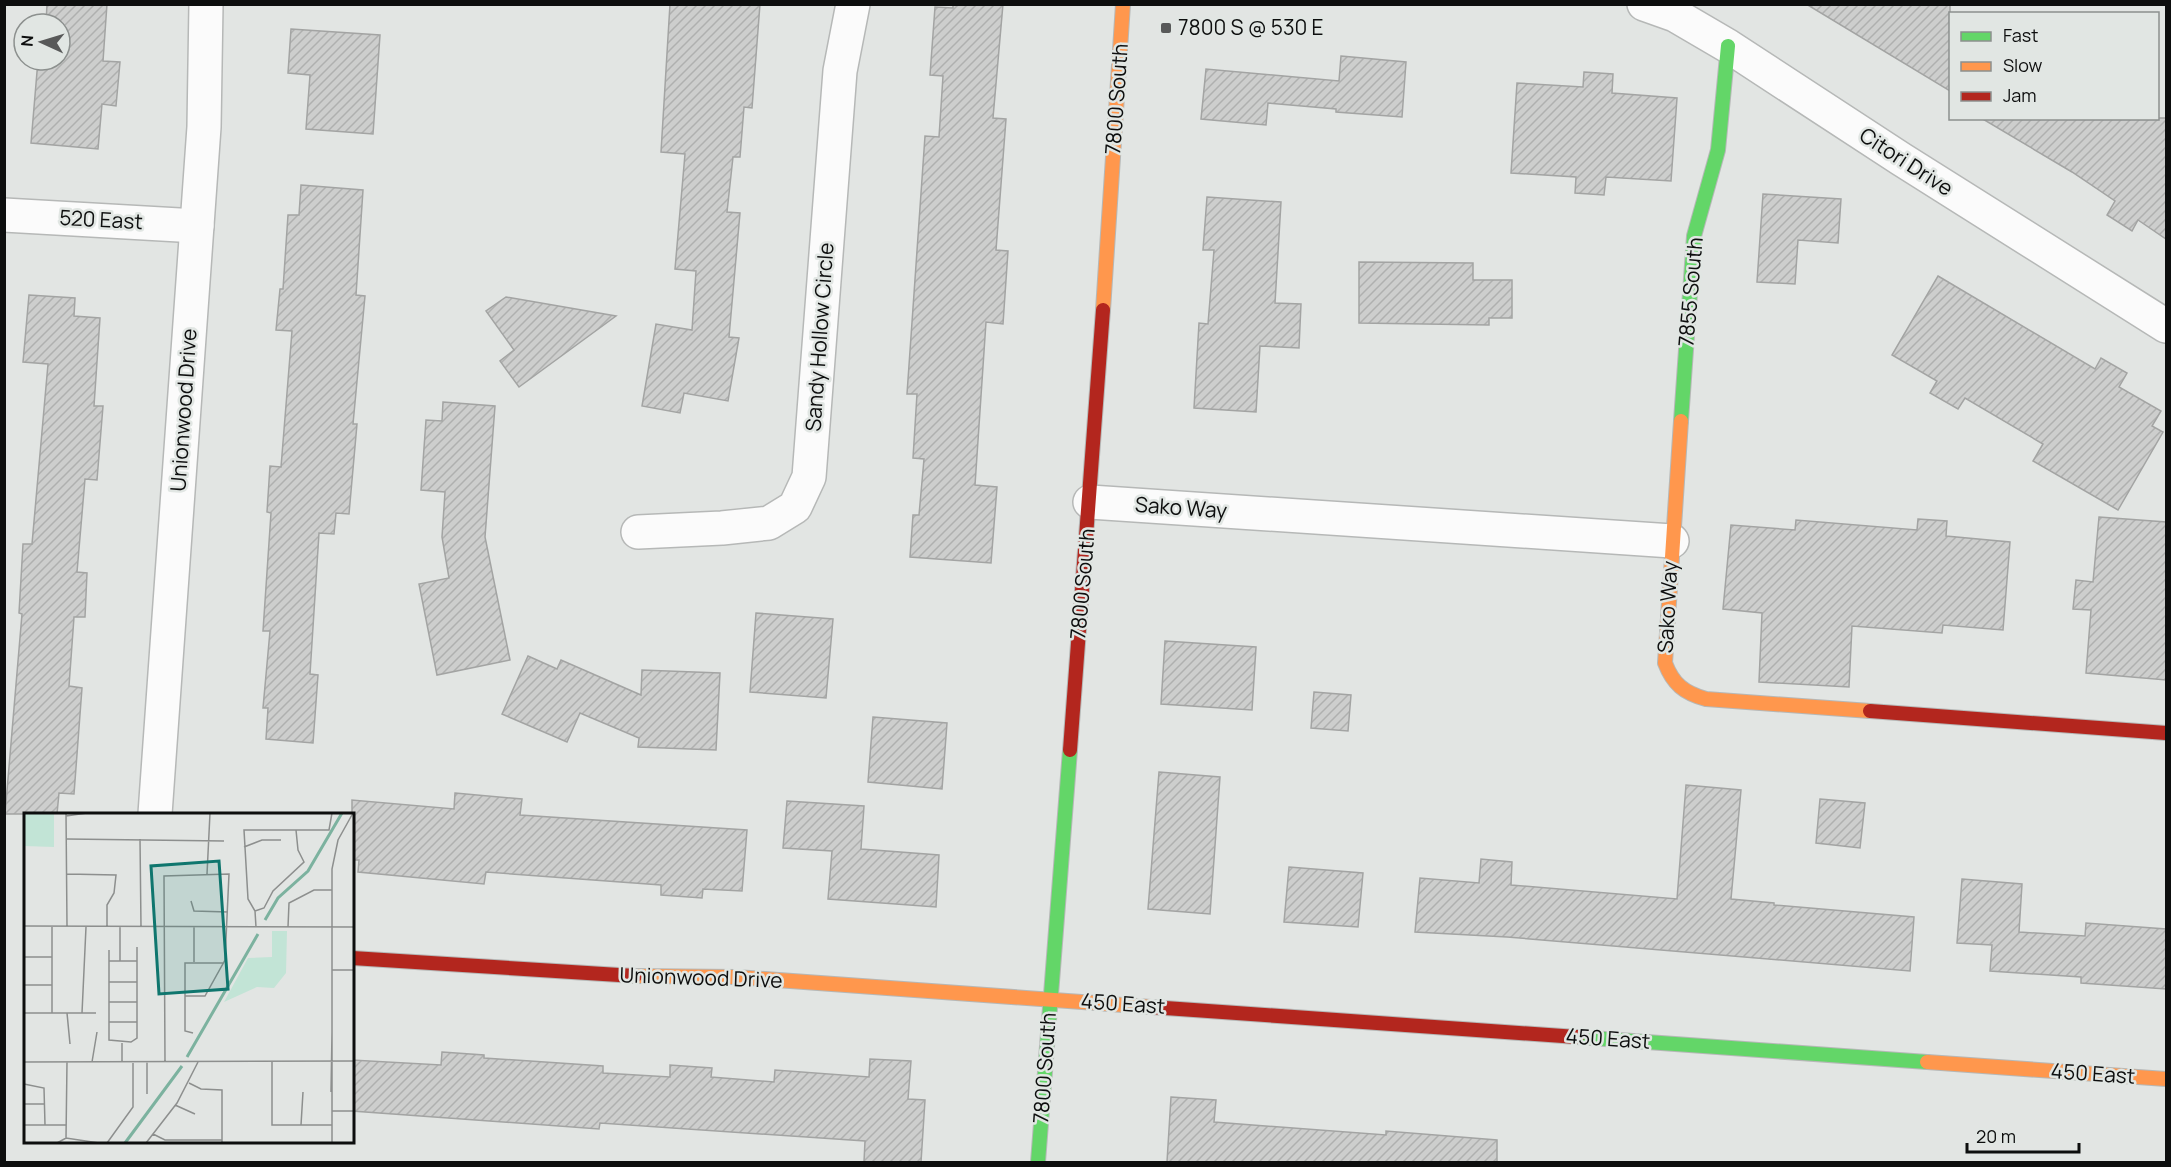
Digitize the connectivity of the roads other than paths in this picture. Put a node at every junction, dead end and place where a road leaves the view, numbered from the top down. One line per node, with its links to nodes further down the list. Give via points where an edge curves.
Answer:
1 (206, 4): 7 (street, Unionwood Drive)
2 (853, 4): 10 (street, Sandy Hollow Circle, via 840,71 809,477 795,507 770,523)
3 (1123, 4): 9 (street, 7800 South)
4 (1644, 4): 5 (street, Citori Drive, via 1675,15)
5 (1728, 46): 8 (street, Citori Drive); 11 (street, 7855 South, via 1718,150 1695,236)
6 (4, 215): 7 (street, 520 East)
7 (197, 226): 13 (street, Unionwood Drive)
8 (2166, 326)
9 (1090, 502): 11 (street, Sako Way); 15 (street, 7800 South)
10 (638, 532)
11 (1672, 541): 12 (street, Sako Way, via 1665,663 1671,681 1686,693 1706,699)
12 (2166, 733)
13 (154, 813)
14 (354, 958): 15 (street, Unionwood Drive, via 660,978 736,977)
15 (1050, 998): 16 (street, 450 East); 17 (street, 7800 South)
16 (2166, 1079)
17 (1038, 1162)

